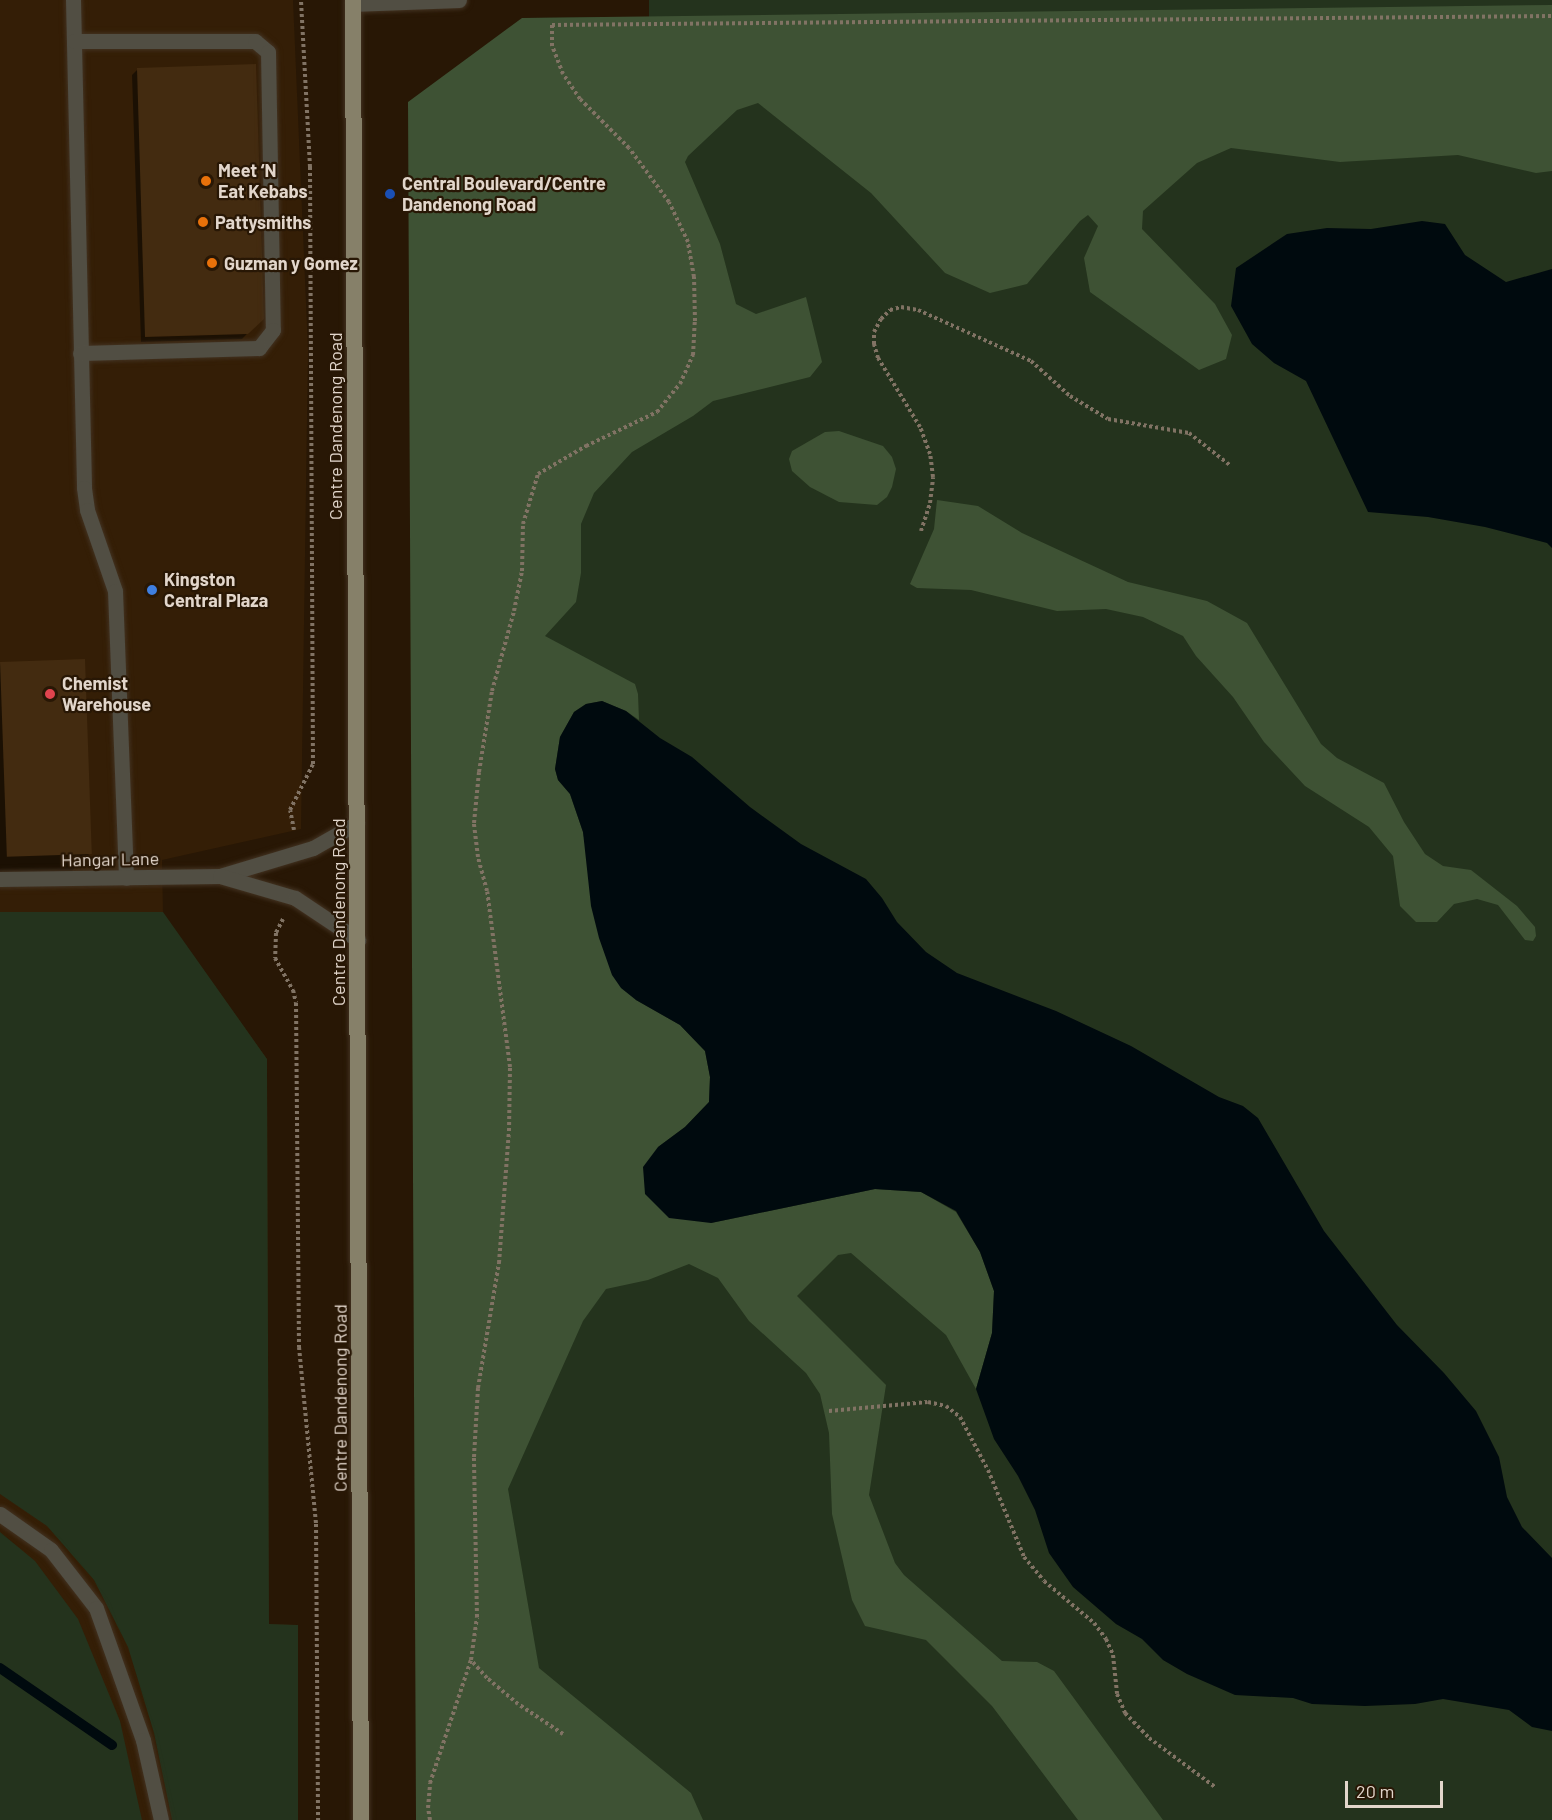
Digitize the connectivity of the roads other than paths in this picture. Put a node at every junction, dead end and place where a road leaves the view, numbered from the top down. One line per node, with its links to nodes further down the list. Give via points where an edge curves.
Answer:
1 (73, 0): 4 (lane)
2 (459, 0): 3 (lane, Centre Dandenong Road)
3 (352, 1): 6 (main road, Centre Dandenong Road)
4 (74, 41): 5 (lane); 5 (lane, via 255,41 268,52 270,145 273,330 260,348)
5 (80, 353): 8 (lane, via 87,510 115,591)
6 (357, 823): 7 (lane, Hangar Lane, via 313,848); 10 (main road, Centre Dandenong Road)
7 (220, 876): 8 (lane, Hangar Lane); 10 (lane, Hangar Lane, via 295,898)
8 (126, 878): 9 (lane, Hangar Lane)
9 (0, 879)
10 (358, 940): 13 (main road, Centre Dandenong Road)
11 (0, 1514): 12 (lane, via 51,1550 96,1608 143,1740)
12 (161, 1820)
13 (361, 1820)

